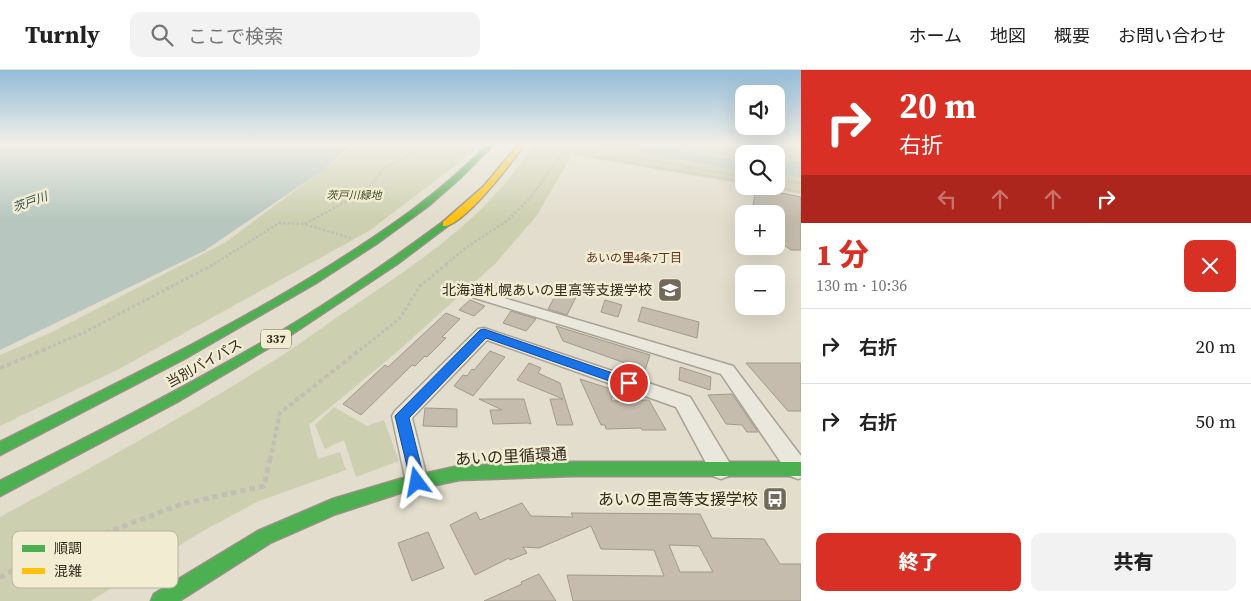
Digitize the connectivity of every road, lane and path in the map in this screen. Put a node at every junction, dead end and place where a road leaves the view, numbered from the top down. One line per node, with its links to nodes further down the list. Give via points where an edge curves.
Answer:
1 (383, 170): 13 (path, via 373,183 354,198)
2 (467, 170): 14 (main road, 当別バイパス / 337)
3 (503, 170): 21 (main road, 当別バイパス / 337, via 447,225 376,276 227,369)
4 (551, 170): 22 (path, via 529,201 507,221 467,247 420,286 400,318 280,413 264,486 182,504)
5 (671, 170): 8 (path)
6 (704, 170): 7 (path)
7 (735, 175)
8 (735, 180)
9 (785, 181): 10 (path)
10 (801, 183)
11 (785, 189): 12 (path)
12 (801, 192)
13 (304, 224): 14 (path); 16 (path, via 279,222 204,270 85,332)
14 (370, 244): 17 (main road, 当別バイパス / 337, via 204,342)
15 (477, 294): 19 (street, via 727,370)
16 (0, 368)
17 (0, 448)
18 (721, 469): 19 (main road, あいの里循環通); 20 (main road, あいの里循環通, via 459,472); 20 (street, via 683,402 484,333 402,416)
19 (799, 469)
20 (417, 482): 25 (main road, あいの里循環通, via 333,507 264,537)
21 (0, 489)
22 (110, 531)
23 (12, 571): 24 (path)
24 (0, 578)
25 (160, 601)

